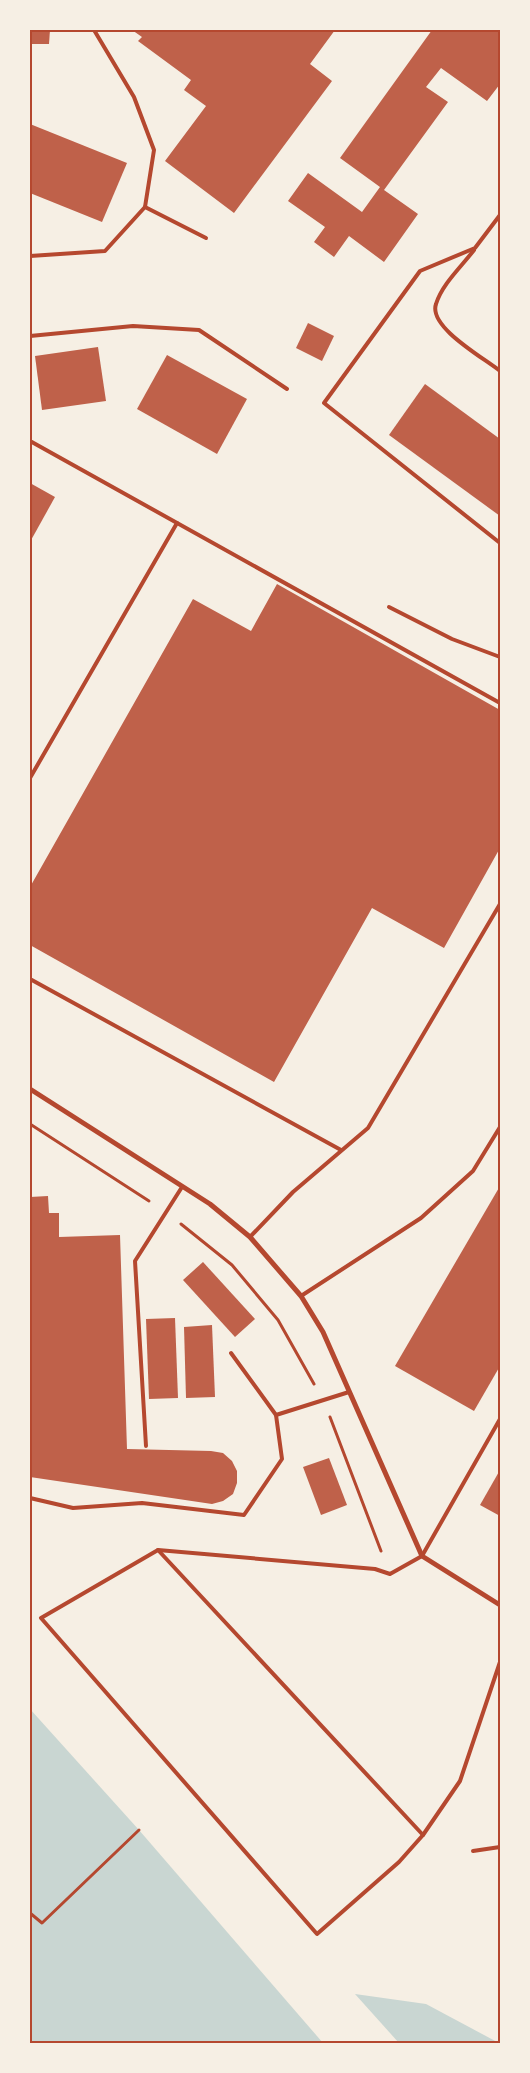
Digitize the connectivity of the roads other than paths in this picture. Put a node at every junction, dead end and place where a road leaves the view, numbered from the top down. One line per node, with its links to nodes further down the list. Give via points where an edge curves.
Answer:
1 (94, 30): 2 (lane, via 134,97 154,150)
2 (145, 206): 4 (lane); 6 (lane, via 105,251)
3 (500, 216): 5 (lane)
4 (206, 238)
5 (476, 248): 8 (lane, via 445,287 435,305 436,318 448,333); 12 (lane, via 420,271 324,403)
6 (30, 256)
7 (30, 336): 9 (lane, via 133,326 198,330)
8 (500, 371)
9 (287, 389)
10 (30, 441): 11 (lane)
11 (177, 523): 15 (lane); 16 (lane)
12 (500, 543)
13 (389, 607): 14 (lane, via 452,639)
14 (500, 657)
15 (500, 703)
16 (30, 778)
17 (500, 904): 21 (lane, via 368,1128)
18 (30, 979): 21 (lane)
19 (30, 1089): 22 (street)
20 (500, 1127): 24 (lane, via 473,1170 421,1218)
21 (341, 1150): 23 (lane, via 292,1192)
22 (182, 1187): 23 (street, via 210,1204); 29 (lane, via 134,1262)
23 (250, 1237): 24 (street)
24 (301, 1296): 26 (street, via 323,1332)
25 (231, 1353): 27 (lane)
26 (349, 1392): 27 (lane); 32 (street)
27 (276, 1415): 30 (lane, via 282,1459 244,1515 142,1503 73,1508)
28 (500, 1419): 32 (lane)
29 (146, 1446)
30 (30, 1498)
31 (158, 1550): 32 (lane, via 375,1569 390,1574); 35 (lane); 35 (lane, via 41,1618 317,1934 399,1862)
32 (422, 1556): 33 (street)
33 (500, 1605)
34 (500, 1662): 35 (lane, via 460,1781)
35 (423, 1835)
36 (500, 1846): 37 (lane)
37 (473, 1851)

